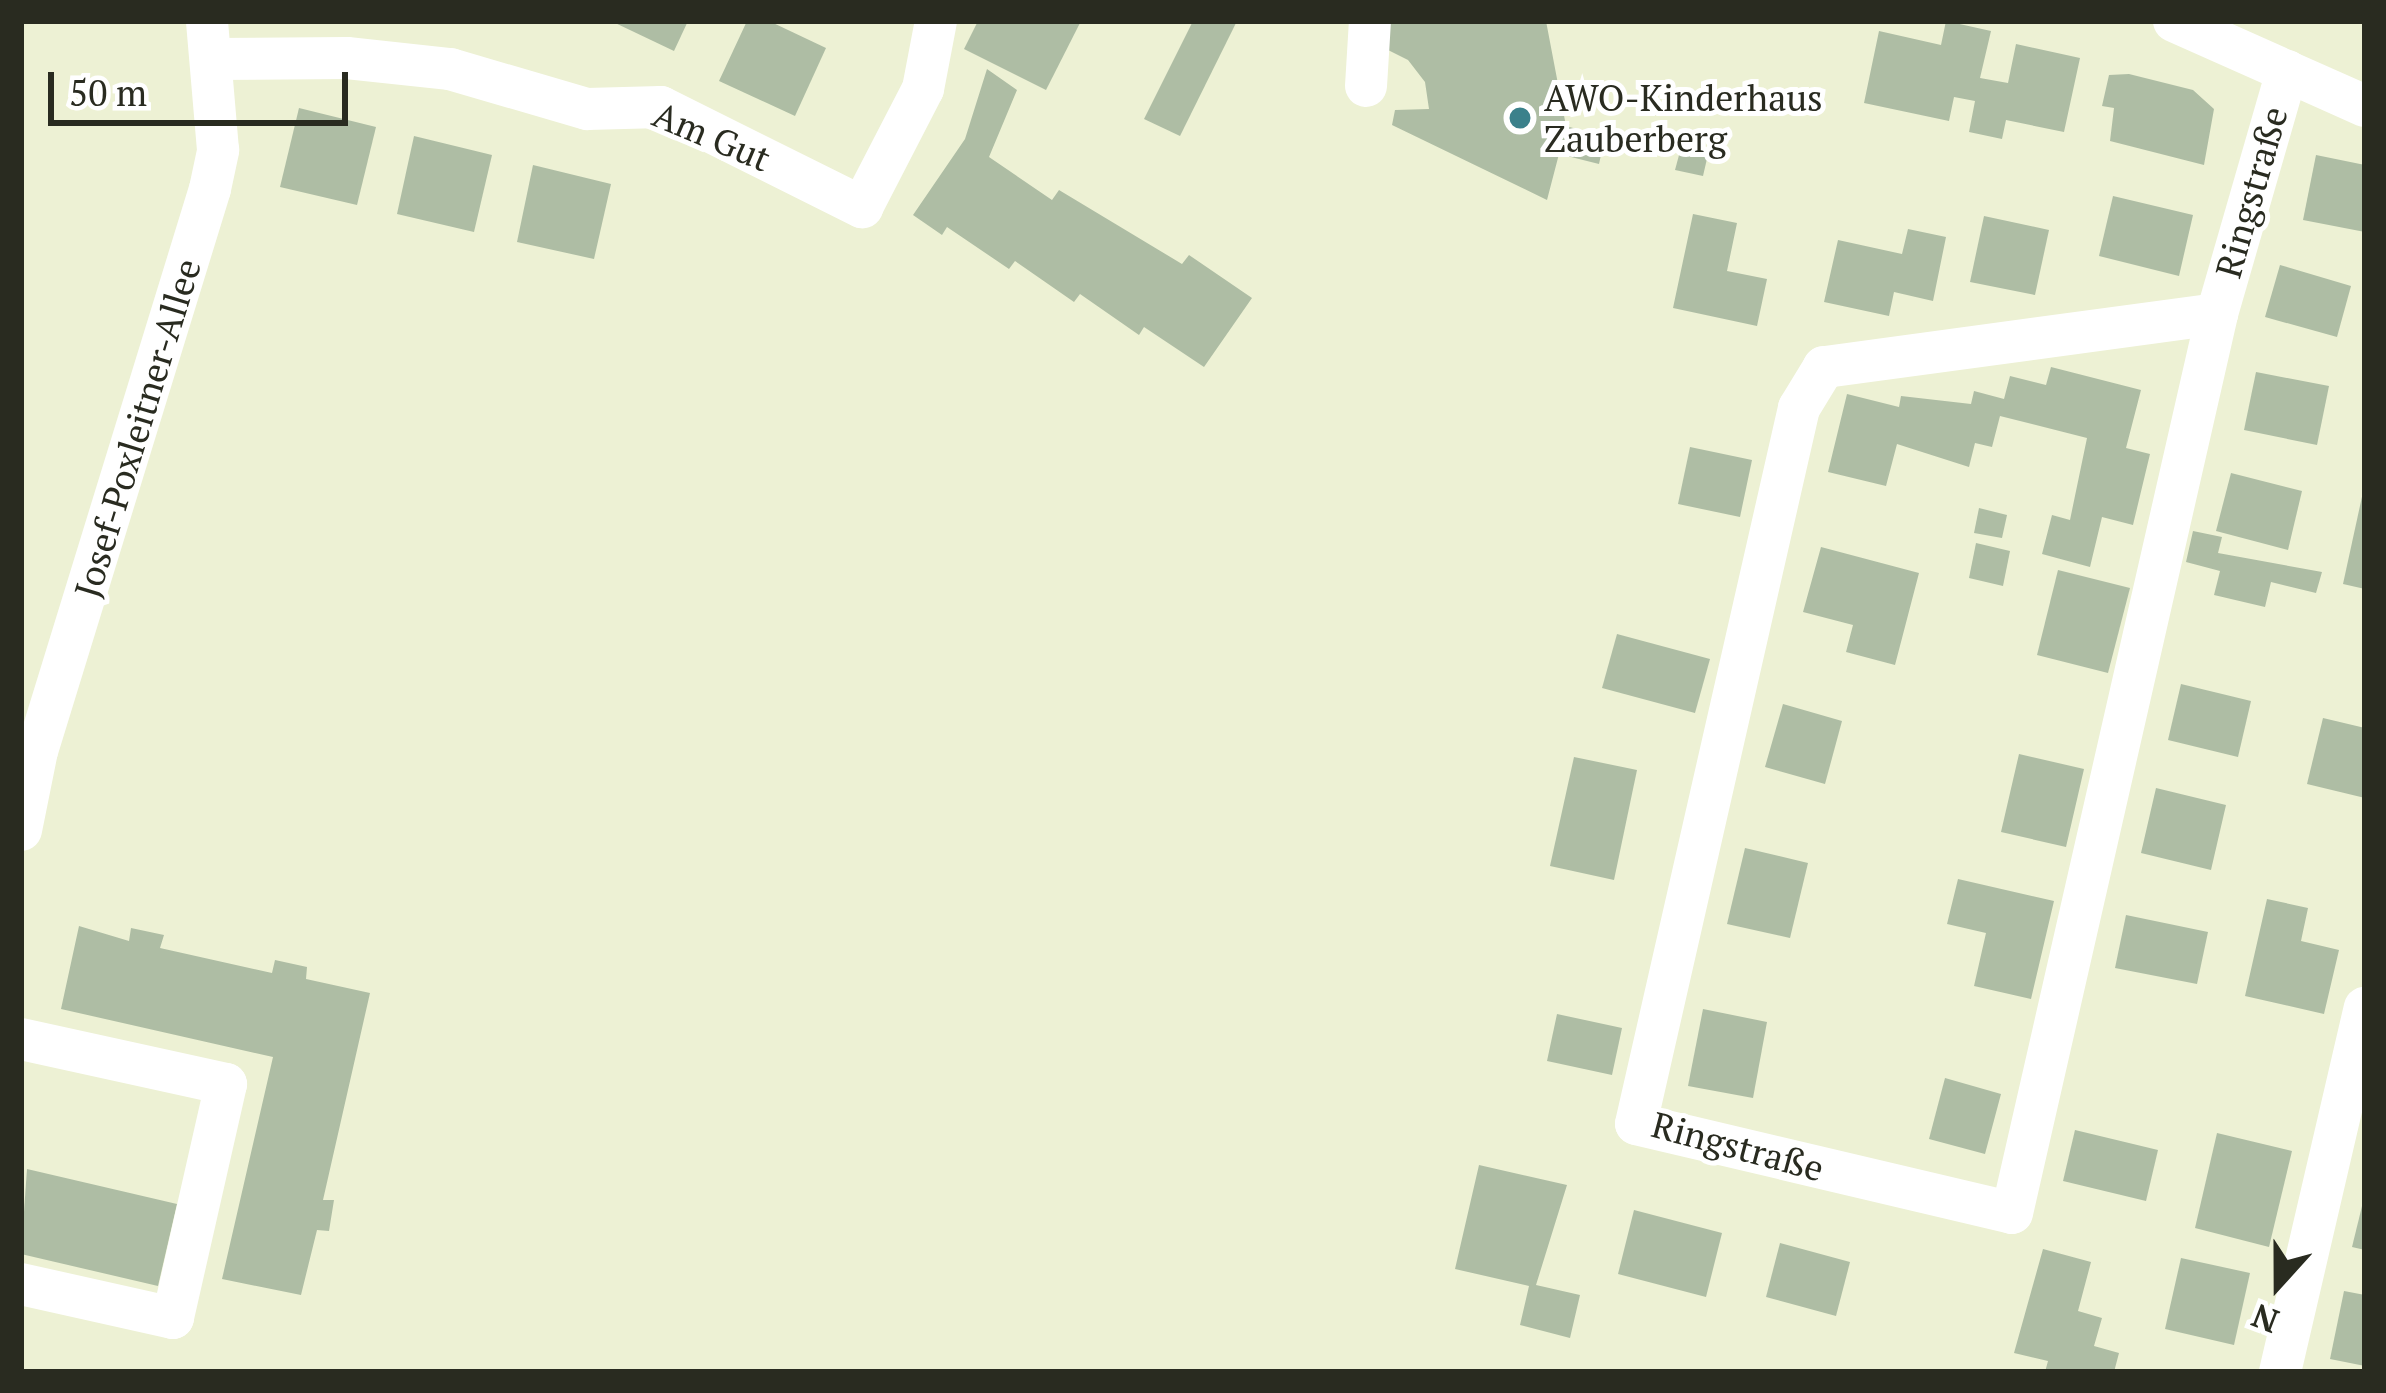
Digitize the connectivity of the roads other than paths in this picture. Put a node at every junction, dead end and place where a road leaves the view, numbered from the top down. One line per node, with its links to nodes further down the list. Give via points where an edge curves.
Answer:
1 (936, 21): 4 (street, Am Gut, via 923,89 862,207 662,107 587,109 449,68)
2 (1370, 21): 6 (street)
3 (2174, 21): 5 (street)
4 (209, 40): 9 (street, Josef-Poxleitner-Allee, via 218,150 210,189 38,751)
5 (2287, 71): 7 (street); 8 (street, Ringstraße)
6 (1366, 86)
7 (2365, 106)
8 (2217, 314): 8 (street, Ringstraße, via 2012,1214 1636,1124 1799,409 1824,367)
9 (21, 830)
10 (2365, 1008): 13 (street)
11 (21, 1039): 12 (street, via 226,1084 173,1318)
12 (21, 1284)
13 (2280, 1372)

